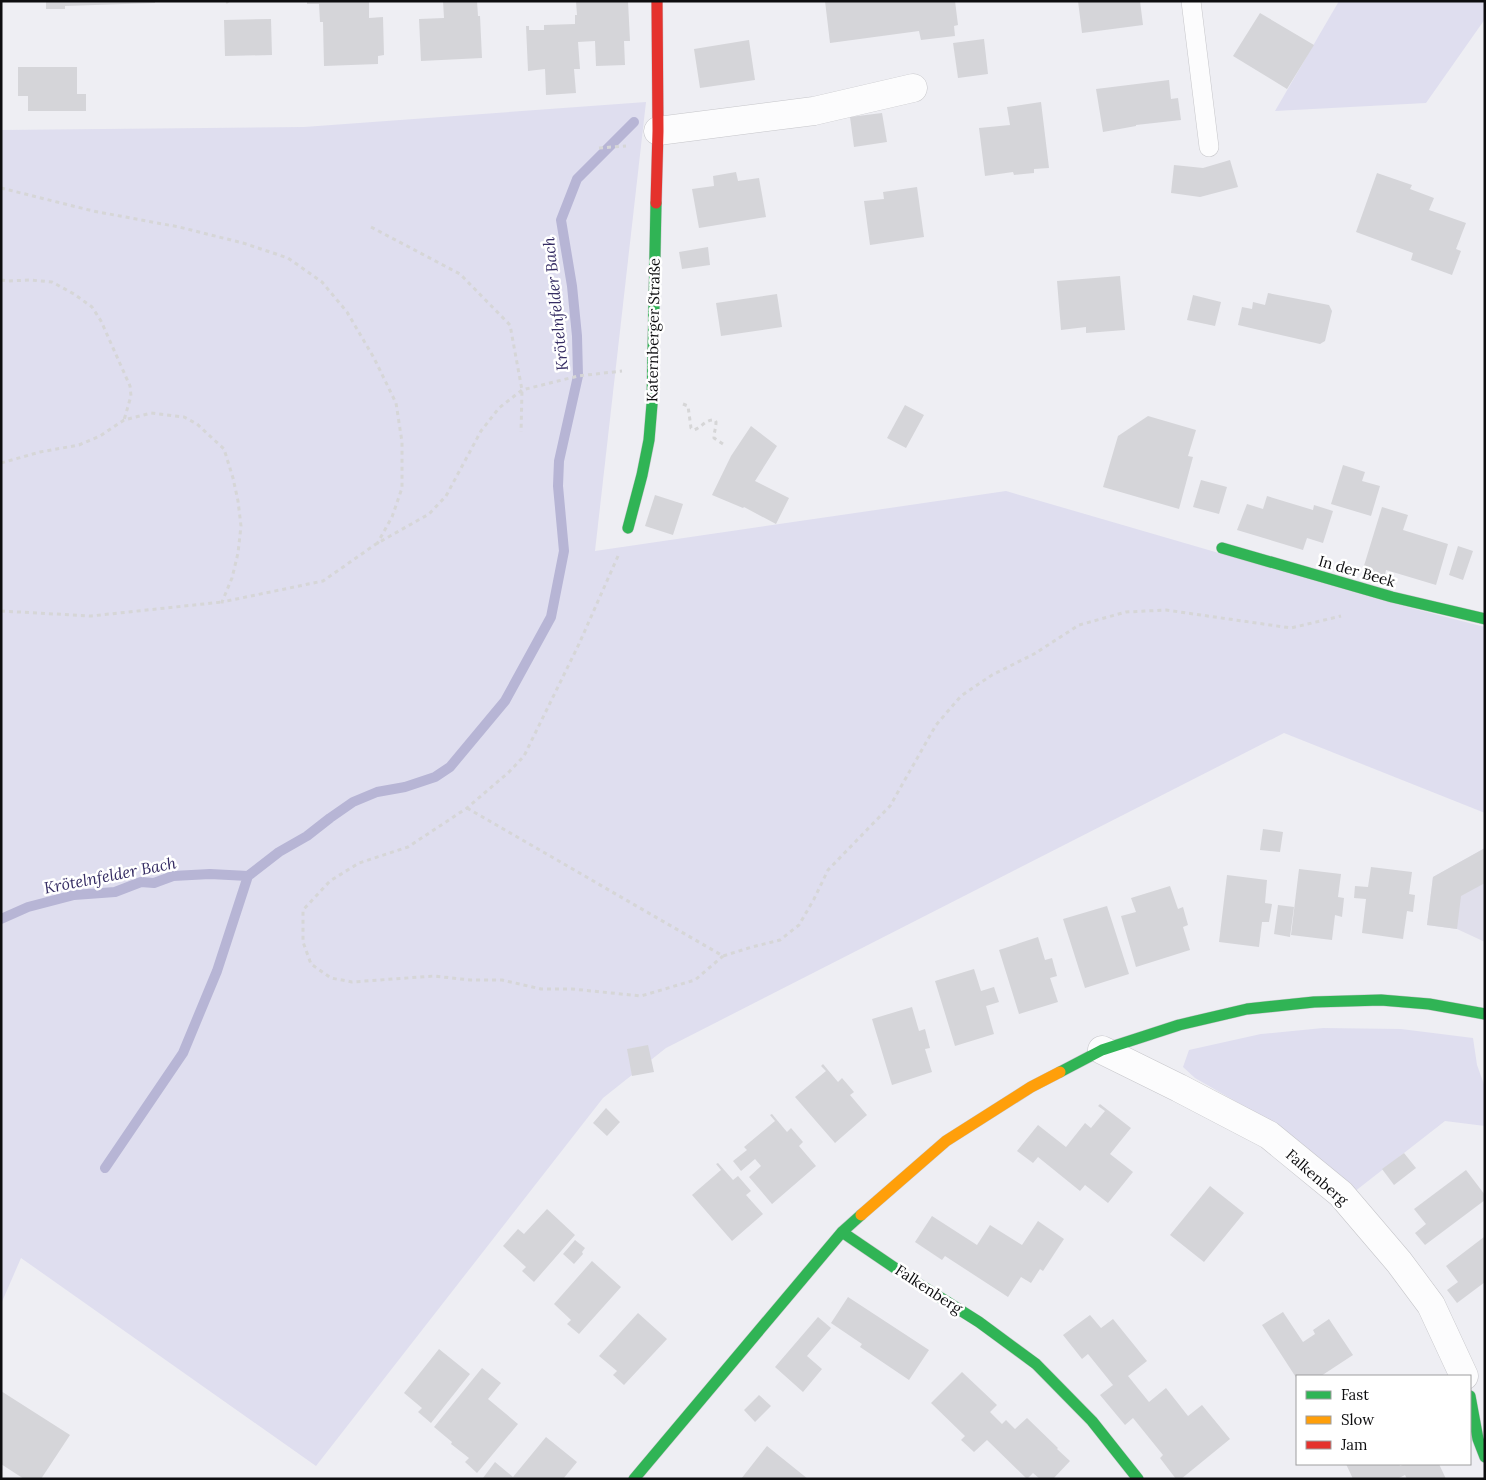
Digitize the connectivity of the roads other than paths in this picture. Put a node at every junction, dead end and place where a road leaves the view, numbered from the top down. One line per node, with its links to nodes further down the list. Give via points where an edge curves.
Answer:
1 (657, 1): 4 (street, Katernberger Straße)
2 (1191, 1): 5 (lane)
3 (913, 88): 4 (street, via 814,111)
4 (658, 131): 6 (street, Katernberger Straße, via 652,404 649,440)
5 (1209, 147)
6 (628, 528)
7 (1222, 548): 8 (street, In der Beek, via 1392,597)
8 (1485, 618)
9 (1485, 1014): 10 (street, via 1381,1000 1314,1002 1247,1009 1179,1025)
10 (1102, 1050): 11 (street, via 1031,1087 946,1141); 12 (street, Falkenberg, via 1269,1135 1341,1194 1431,1305)
11 (842, 1232): 15 (street); 16 (street, Falkenberg, via 979,1322 1036,1364 1092,1421)
12 (1464, 1375)
13 (1471, 1401): 14 (street)
14 (1485, 1457)
15 (642, 1476)
16 (1138, 1479)

